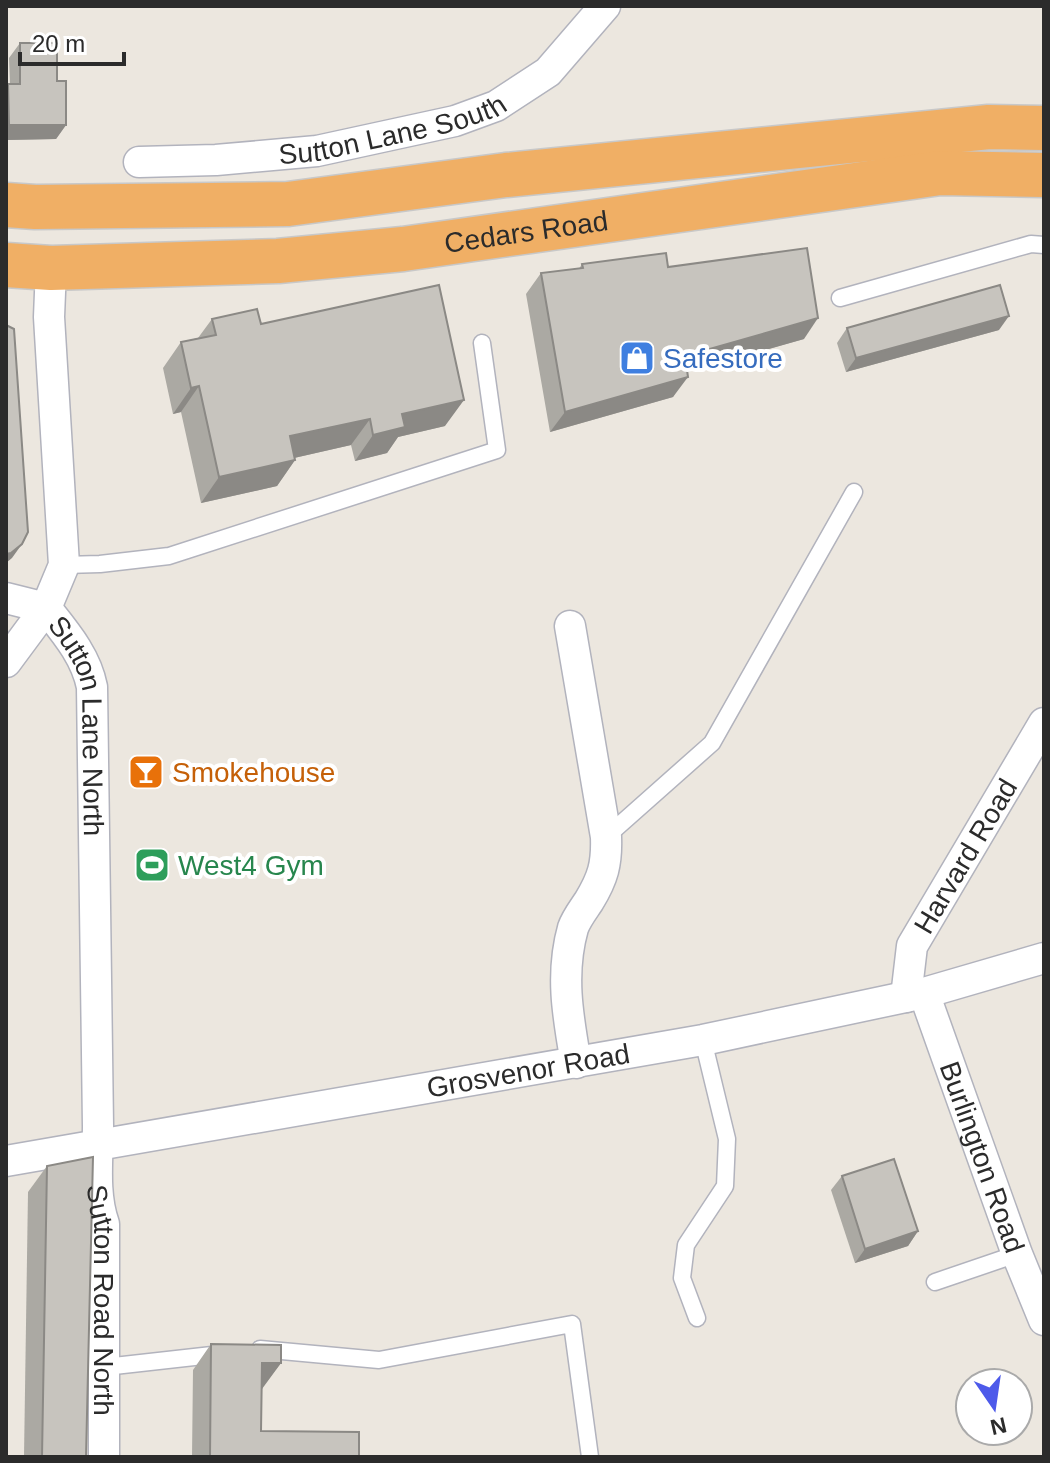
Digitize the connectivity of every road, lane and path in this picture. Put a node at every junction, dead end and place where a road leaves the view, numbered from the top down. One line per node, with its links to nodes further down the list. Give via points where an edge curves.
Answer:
1 (605, 6): 3 (street, Sutton Lane South, via 548,72 496,106 455,121 317,151)
2 (1044, 128): 5 (highway, Cedars Road, via 989,127 522,173 288,204)
3 (139, 162)
4 (1044, 175): 8 (highway, Cedars Road, via 940,173 403,249 278,261)
5 (6, 205)
6 (1044, 245): 9 (lane, via 1031,244)
7 (6, 265): 8 (highway, Cedars Road)
8 (51, 268): 12 (street, Sutton Lane North, via 49,317)
9 (840, 298)
10 (482, 343): 12 (lane, via 497,450 169,556)
11 (854, 492): 18 (lane, via 712,743)
12 (64, 565): 14 (street, Sutton Lane North)
13 (6, 598): 14 (street)
14 (46, 608): 16 (street); 23 (street, Sutton Lane North, via 80,653 92,687)
15 (570, 626): 18 (street)
16 (6, 662)
17 (1044, 723): 20 (street, Harvard Road, via 912,946)
18 (606, 837): 22 (street, via 607,863 574,925 564,974)
19 (1044, 958): 20 (street, Grosvenor Road)
20 (915, 995): 21 (street, Grosvenor Road); 25 (street, Burlington Road)
21 (703, 1040): 22 (street, Grosvenor Road); 27 (lane, via 727,1139 725,1186 686,1245 682,1278)
22 (576, 1063): 23 (street, Grosvenor Road)
23 (98, 1145): 24 (street, Grosvenor Road); 29 (street, Sutton Road North)
24 (6, 1161)
25 (1017, 1254): 26 (lane); 28 (street, Burlington Road)
26 (935, 1282)
27 (697, 1318)
28 (1044, 1320)
29 (105, 1367): 30 (street, Sutton Road North); 31 (lane, via 266,1349 379,1360 572,1324)
30 (104, 1457)
31 (590, 1457)

